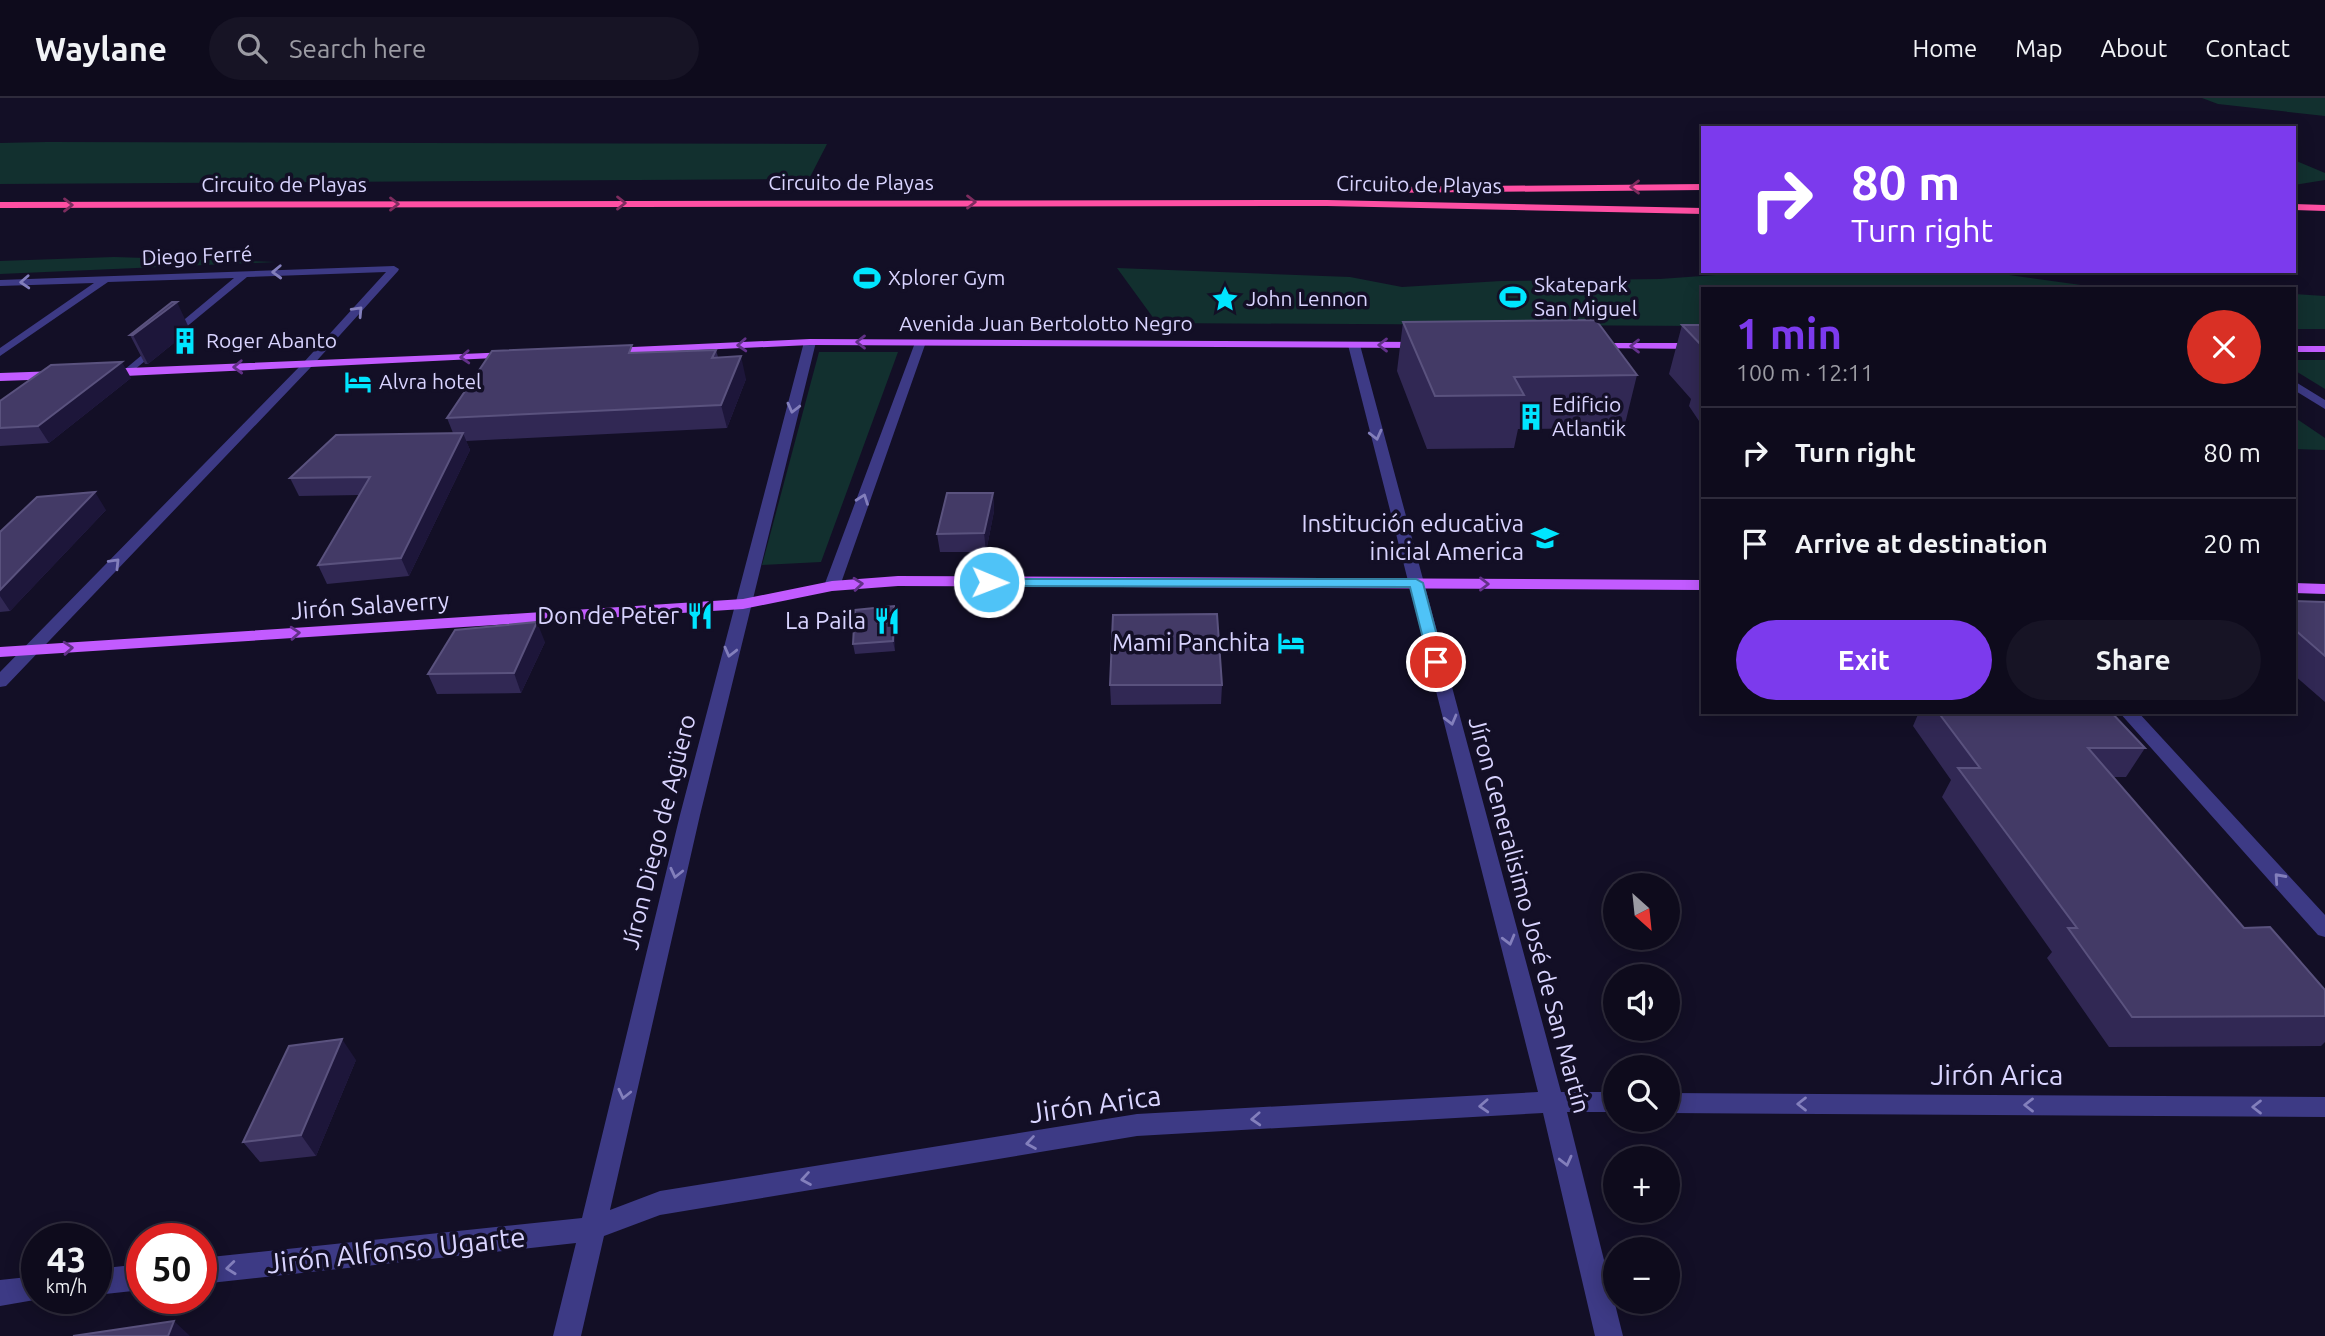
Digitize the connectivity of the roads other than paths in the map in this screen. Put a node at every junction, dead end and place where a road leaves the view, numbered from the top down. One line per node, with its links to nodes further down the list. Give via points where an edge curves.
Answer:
1 (1701, 187): 2 (highway, Circuito de Playas, one-way to 2)
2 (1363, 190)
3 (1267, 191): 4 (highway, Circuito de Playas)
4 (28, 192)
5 (0, 205): 8 (highway, Circuito de Playas, one-way to 8, via 1327,203)
6 (2296, 207): 7 (highway)
7 (2325, 208)
8 (1701, 211)
9 (2296, 219): 10 (highway)
10 (2325, 220)
11 (246, 273): 12 (street, Diego Ferré); 25 (street, Diego Ferré, one-way to 11, via 394,269); 26 (street)
12 (108, 278): 13 (street, Diego Ferré, one-way to 13); 23 (street)
13 (0, 283)
14 (810, 342): 15 (main road, Avenida Juan Bertolotto Negro, one-way to 14); 22 (main road, Avenida Juan Bertolotto Negro, one-way to 22); 35 (street, Jíron Diego de Agüero, one-way to 35)
15 (920, 342): 16 (main road, Avenida Juan Bertolotto Negro); 32 (street, one-way to 15)
16 (1354, 345): 17 (main road, Avenida Juan Bertolotto Negro, one-way to 16); 30 (street, Jíron Generalisimo José de San Martín, one-way to 30)
17 (1441, 345)
18 (1581, 346): 19 (main road, one-way to 18)
19 (1701, 346)
20 (2296, 349): 21 (main road)
21 (2325, 349)
22 (593, 351)
23 (0, 353)
24 (526, 354): 25 (main road, one-way to 25)
25 (308, 364): 26 (main road, one-way to 26); 36 (street, one-way to 25)
26 (128, 372): 27 (main road)
27 (0, 377)
28 (2296, 386): 29 (street)
29 (2325, 405)
30 (1416, 583): 31 (main road, Jirón Salaverry, one-way to 31); 32 (main road, Jirón Salaverry, one-way to 30, via 898,581); 41 (street, Jíron Generalisimo José de San Martín, one-way to 41)
31 (1701, 585)
32 (832, 586): 35 (main road, Jirón Salaverry)
33 (2296, 589): 34 (main road)
34 (2325, 589)
35 (743, 604): 36 (main road, Jirón Salaverry, one-way to 35); 45 (street, Jíron Diego de Agüero, one-way to 45)
36 (31, 650): 37 (main road, Jirón Salaverry); 38 (street)
37 (0, 652)
38 (0, 682)
39 (2130, 714): 40 (street, one-way to 39)
40 (2325, 929)
41 (1552, 1102): 42 (street, Jirón Arica); 45 (street, Jirón Arica, one-way to 45, via 1137,1125 660,1203); 50 (street, Jíron Generalisimo José de San Martín, one-way to 50)
42 (1603, 1102)
43 (1680, 1103): 44 (street, Jirón Arica, one-way to 43)
44 (2325, 1107)
45 (591, 1229): 46 (street, Jirón Alfonso Ugarte, one-way to 46); 49 (street, Jíron Diego de Agüero)
46 (217, 1269)
47 (21, 1291): 48 (street)
48 (0, 1293)
49 (567, 1336)
50 (1609, 1336)

